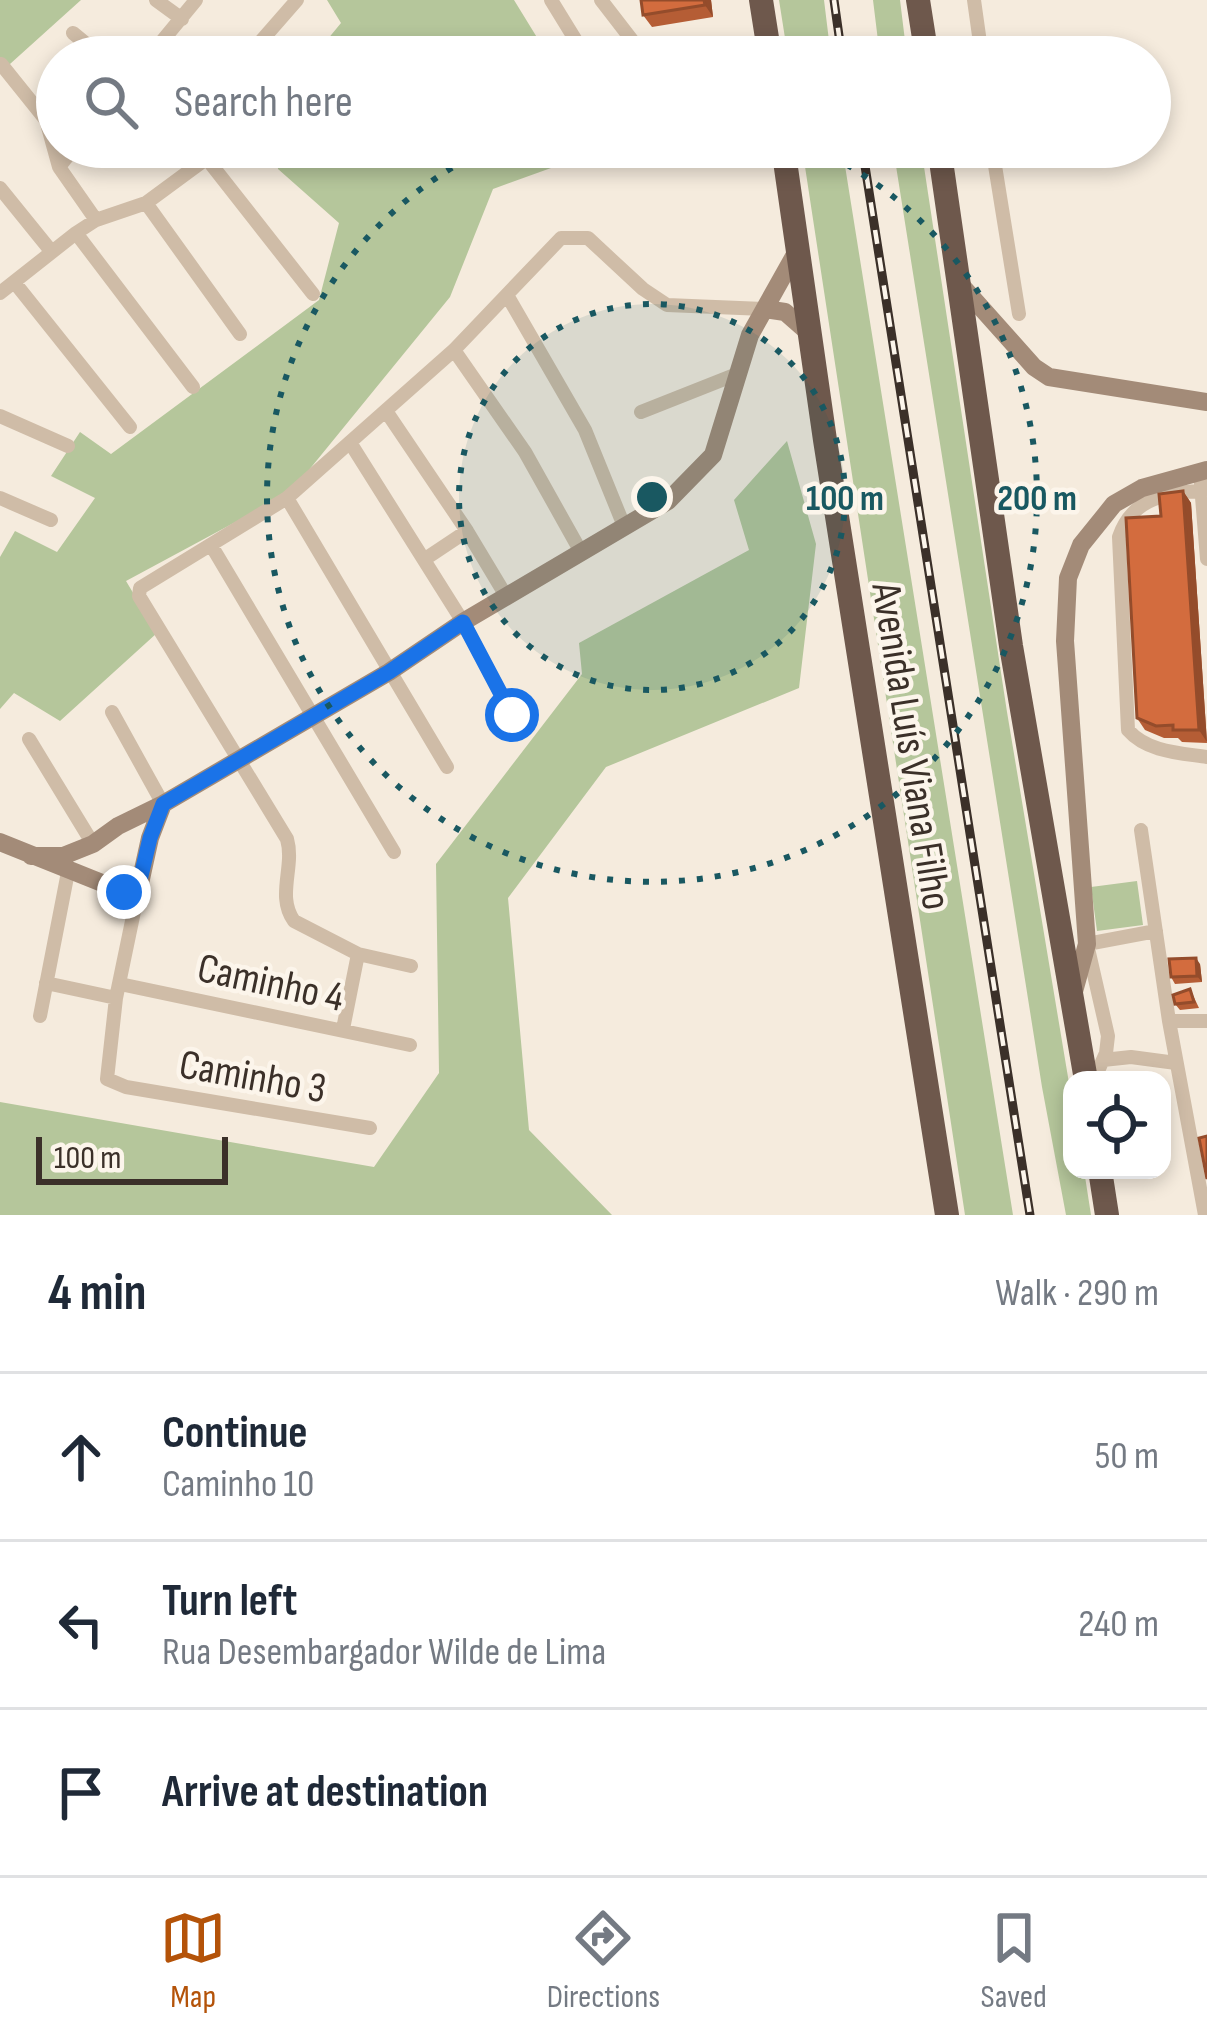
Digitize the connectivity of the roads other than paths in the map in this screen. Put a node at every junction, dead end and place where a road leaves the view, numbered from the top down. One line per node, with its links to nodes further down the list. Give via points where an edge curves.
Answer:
1 (156, 0): 9 (street)
2 (196, 0): 9 (street)
3 (297, 0): 13 (street)
4 (551, 0): 14 (street)
5 (601, 0): 15 (street)
6 (760, 0): 16 (highway)
7 (918, 0): 17 (highway)
8 (974, 0): 18 (street)
9 (182, 19): 12 (street)
10 (73, 34): 11 (street)
11 (76, 36)
12 (167, 36)
13 (265, 36)
14 (573, 36)
15 (629, 36)
16 (766, 36)
17 (924, 36)
18 (979, 36)
19 (2, 64): 20 (street)
20 (36, 107)
21 (61, 168): 31 (street)
22 (195, 168): 30 (street)
23 (214, 168): 38 (street)
24 (778, 168): 29 (street)
25 (786, 168): 29 (highway, Avenida Luís Viana Filho)
26 (942, 168): 36 (highway)
27 (995, 168): 43 (street, via 1017,308)
28 (0, 188): 34 (street)
29 (790, 197): 33 (highway, Avenida Luís Viana Filho)
30 (146, 203): 31 (street); 42 (street)
31 (104, 217): 32 (street)
32 (76, 232): 34 (street); 46 (street)
33 (798, 250): 40 (main road); 41 (highway, Avenida Luís Viana Filho)
34 (51, 251): 35 (street)
35 (15, 283): 37 (street); 51 (street)
36 (959, 284): 43 (main road); 90 (highway)
37 (0, 293)
38 (313, 294)
39 (507, 295): 40 (street, via 561,238 582,235 667,305); 44 (street); 58 (street, via 585,430)
40 (765, 309): 41 (main road, via 785,312); 45 (main road)
41 (809, 333): 102 (highway, Avenida Luís Viana Filho)
42 (239, 334)
43 (1006, 335): 47 (main road, via 1048,377)
44 (454, 350): 48 (street); 61 (street)
45 (737, 374): 49 (street); 58 (main road, via 713,455 668,501)
46 (193, 387)
47 (1207, 402)
48 (386, 411): 52 (street); 59 (street)
49 (641, 412)
50 (0, 416): 53 (street)
51 (130, 427)
52 (351, 444): 56 (street); 62 (street)
53 (68, 446)
54 (1203, 478): 63 (street); 71 (street, via 1155,495 1119,536 1128,730 1163,751); 85 (main road, via 1142,488 1114,504 1081,545 1069,578 1065,641)
55 (0, 498): 57 (street)
56 (287, 499): 60 (street); 66 (street)
57 (51, 520)
58 (624, 526): 61 (main road)
59 (467, 530): 62 (street); 64 (street)
60 (211, 545): 69 (street); 72 (street, via 140,588 140,596)
61 (581, 552): 64 (main road)
62 (425, 559): 65 (street)
63 (1207, 559)
64 (506, 596): 65 (main road)
65 (463, 622): 66 (main road); 68 (street)
66 (389, 672): 69 (main road); 73 (street)
67 (112, 712): 74 (street)
68 (512, 715)
69 (315, 716): 72 (main road); 80 (street)
70 (29, 739): 79 (street)
71 (1207, 757)
72 (239, 760): 74 (main road); 86 (street, via 290,847 288,913)
73 (447, 767)
74 (163, 804): 75 (main road); 77 (main road)
75 (123, 823): 77 (main road); 79 (main road)
76 (1141, 830): 84 (street)
77 (150, 838): 83 (main road)
78 (0, 842): 81 (main road)
79 (85, 848): 81 (main road); 82 (main road)
80 (394, 852)
81 (32, 856): 82 (main road)
82 (68, 872): 83 (main road); 88 (street)
83 (136, 897): 89 (street)
84 (1156, 931): 85 (street); 92 (street)
85 (1087, 944): 90 (main road); 96 (street, via 1108,1036)
86 (358, 954): 87 (street); 94 (street)
87 (411, 966)
88 (46, 983): 89 (street, Caminho 4); 91 (street)
89 (118, 991): 94 (street, Caminho 4); 100 (street, Caminho 3, via 105,1075 114,1084)
90 (1072, 999): 98 (highway)
91 (40, 1016)
92 (1169, 1021): 93 (street); 97 (street)
93 (1207, 1021)
94 (343, 1029): 95 (street, Caminho 4)
95 (410, 1045)
96 (1103, 1060): 97 (street); 99 (street)
97 (1176, 1063): 104 (street)
98 (1088, 1071)
99 (1096, 1071)
100 (370, 1128)
101 (1101, 1179): 103 (highway)
102 (947, 1215)
103 (1107, 1215)
104 (1205, 1215)

